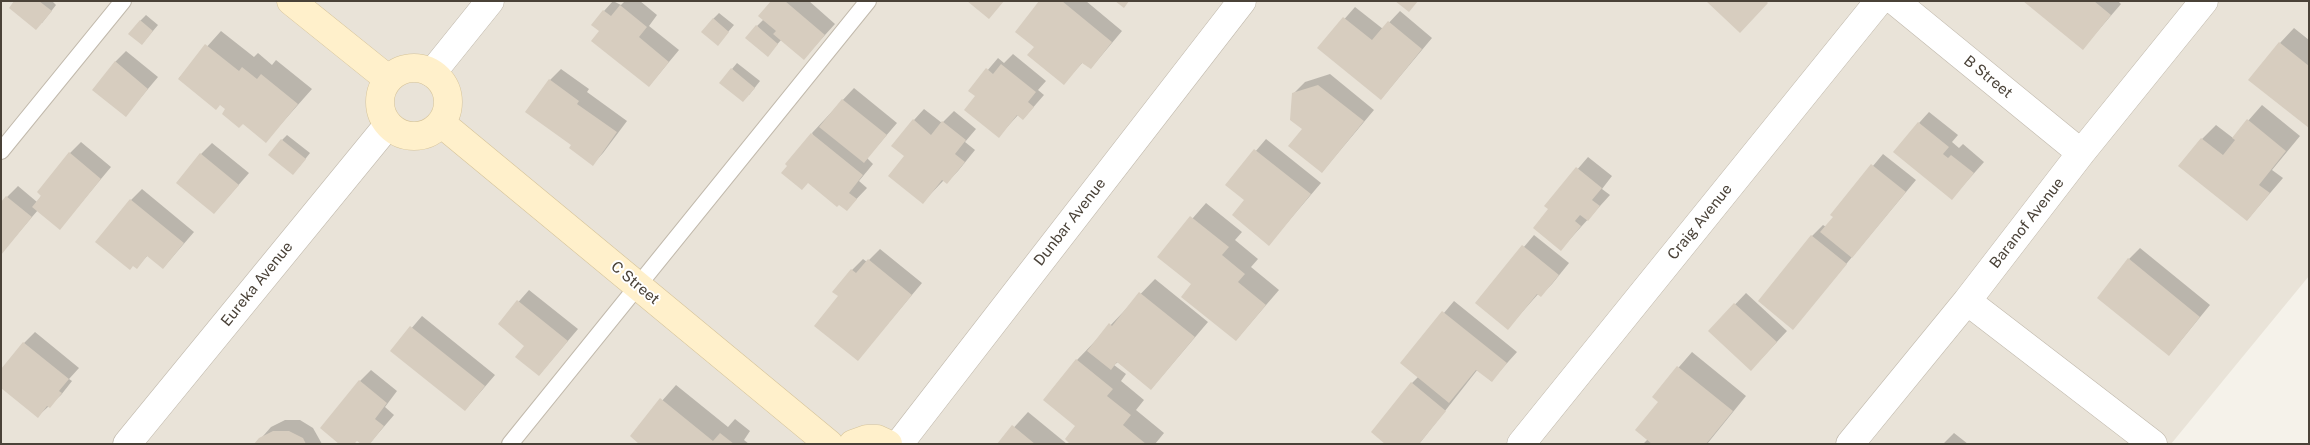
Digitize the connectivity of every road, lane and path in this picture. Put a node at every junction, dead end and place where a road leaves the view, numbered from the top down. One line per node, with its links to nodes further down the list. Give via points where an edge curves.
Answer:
1 (123, 1): 13 (lane)
2 (291, 1): 10 (street)
3 (490, 1): 9 (street)
4 (868, 1): 15 (lane)
5 (1242, 1): 22 (street, Dunbar Avenue)
6 (1879, 1): 23 (street, Craig Avenue)
7 (1896, 1): 14 (street, B Street)
8 (2204, 1): 14 (street, Baranof Avenue)
9 (432, 72): 10 (street, via 414,67); 11 (street, via 446,90 448,102)
10 (388, 79): 12 (street, via 379,97)
11 (441, 123): 12 (street, via 432,131 409,136); 15 (street, C Street)
12 (388, 125): 17 (street, Eureka Avenue)
13 (1, 151)
14 (2081, 153): 16 (street, Baranof Avenue)
15 (639, 287): 18 (lane); 19 (street, C Street)
16 (1967, 301): 24 (street, Baranof Avenue); 25 (street)
17 (127, 444)
18 (510, 444)
19 (829, 444)
20 (853, 444): 21 (street, via 877,439)
21 (888, 444)
22 (899, 444)
23 (1521, 444)
24 (1850, 444)
25 (2153, 444)

